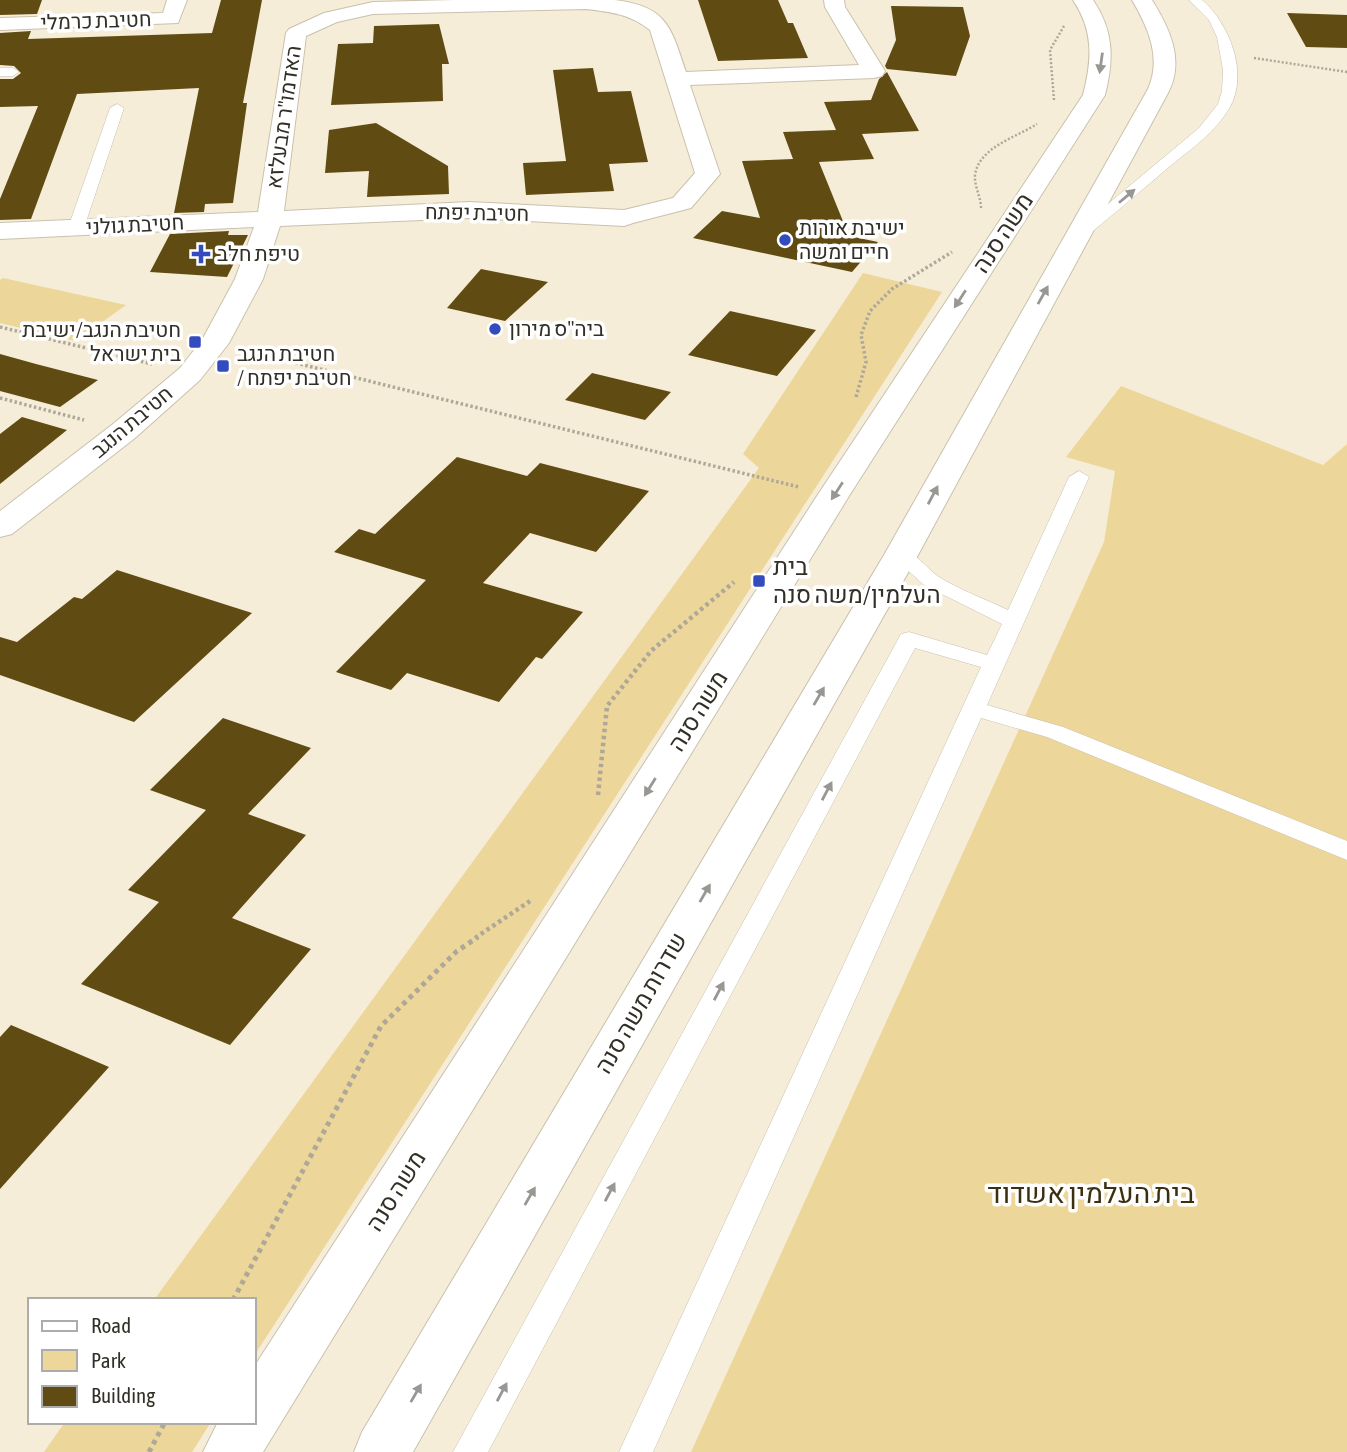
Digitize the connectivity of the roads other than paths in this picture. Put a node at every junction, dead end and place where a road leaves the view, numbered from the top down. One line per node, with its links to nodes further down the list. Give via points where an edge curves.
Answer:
1 (177, 0): 7 (main road, חטיבת כרמלי, via 172,19)
2 (834, 0): 9 (main road, via 874,71)
3 (1142, 0): 15 (main road, via 1164,52 1164,75)
4 (1195, 0): 15 (lane, one-way to 4, via 1220,113 1227,99 1227,54 1214,18)
5 (1075, 10): 23 (main road, משה סנה, one-way to 23, via 1090,9 1103,45 1094,94 818,486)
6 (296, 11): 8 (main road)
7 (0, 24)
8 (296, 33): 9 (main road, האדמו"ר מבעלזא, via 331,16 394,7 586,3 653,9); 12 (main road, האדמו"ר מבעלזא)
9 (677, 79): 11 (main road, האדמו"ר מבעלזא, via 708,174)
10 (117, 108): 13 (lane)
11 (682, 203): 12 (main road, חטיבת יפתח, via 624,218 469,210)
12 (270, 218): 13 (main road, חטיבת גולני); 17 (main road, חטיבת הנגב, via 249,279 215,343 190,374)
13 (76, 228): 14 (main road, חטיבת גולני)
14 (0, 231)
15 (1074, 239): 18 (main road, one-way to 15)
16 (1079, 477): 19 (lane)
17 (0, 527)
18 (901, 555): 19 (lane, via 931,581); 26 (main road, שדרות משה סנה, one-way to 18)
19 (1013, 621): 20 (lane)
20 (994, 664): 21 (lane); 27 (lane, one-way to 20, via 909,639)
21 (974, 709): 22 (lane, via 1055,732); 28 (lane)
22 (1347, 852)
23 (256, 1413)
24 (249, 1424): 25 (main road)
25 (231, 1452)
26 (382, 1452)
27 (470, 1452)
28 (636, 1452)

